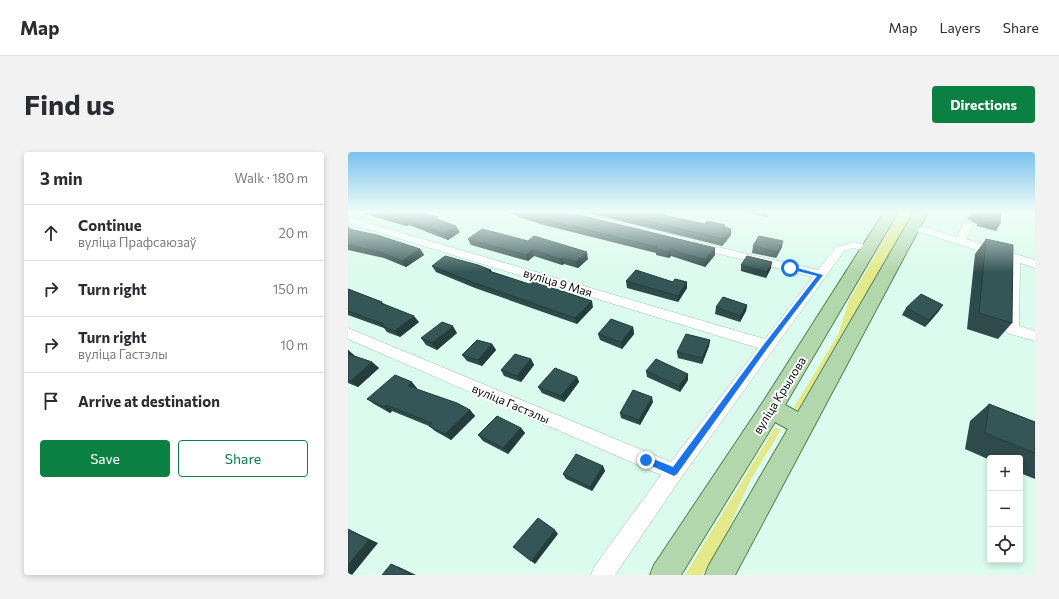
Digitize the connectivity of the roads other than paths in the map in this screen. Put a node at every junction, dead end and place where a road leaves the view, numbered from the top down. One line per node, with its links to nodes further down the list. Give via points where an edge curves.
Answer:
1 (391, 232): 14 (street, вуліца 9 Мая)
2 (879, 232): 8 (main road, вуліца Крылова)
3 (911, 232): 16 (main road)
4 (941, 232): 6 (street)
5 (965, 232): 6 (street)
6 (960, 241): 9 (street)
7 (684, 242): 11 (street)
8 (869, 249): 11 (street, via 854,245 840,249); 15 (main road, вуліца Крылова)
9 (1014, 257): 10 (street); 13 (street, via 1012,329)
10 (1035, 264)
11 (820, 275): 14 (street)
12 (348, 333): 17 (street, вуліца Гастэлы)
13 (1035, 336)
14 (767, 344): 17 (street)
15 (770, 409): 16 (main road); 19 (main road, вуліца Крылова)
16 (803, 426): 20 (main road)
17 (674, 472): 18 (street)
18 (602, 575)
19 (664, 575)
20 (720, 575)

